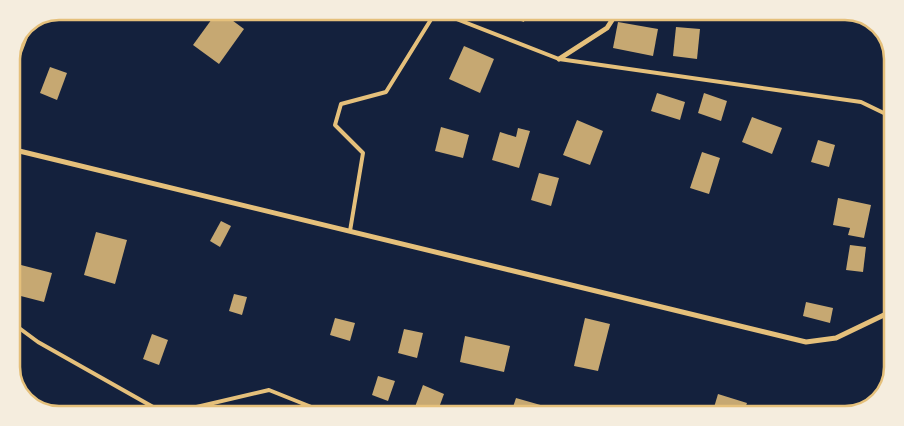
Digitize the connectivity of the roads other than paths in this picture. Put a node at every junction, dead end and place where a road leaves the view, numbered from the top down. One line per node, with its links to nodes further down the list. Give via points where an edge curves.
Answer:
1 (431, 20): 7 (lane, via 386,92 341,104 335,125 364,153)
2 (459, 20): 4 (lane)
3 (612, 20): 4 (street, via 607,28)
4 (558, 59): 5 (lane, via 861,102)
5 (884, 113)
6 (20, 151): 7 (street)
7 (350, 231): 8 (street, via 806,342 836,338)
8 (884, 317)
9 (20, 329): 10 (lane)
10 (151, 406)
11 (201, 406): 12 (lane, via 269,390)
12 (309, 406)

